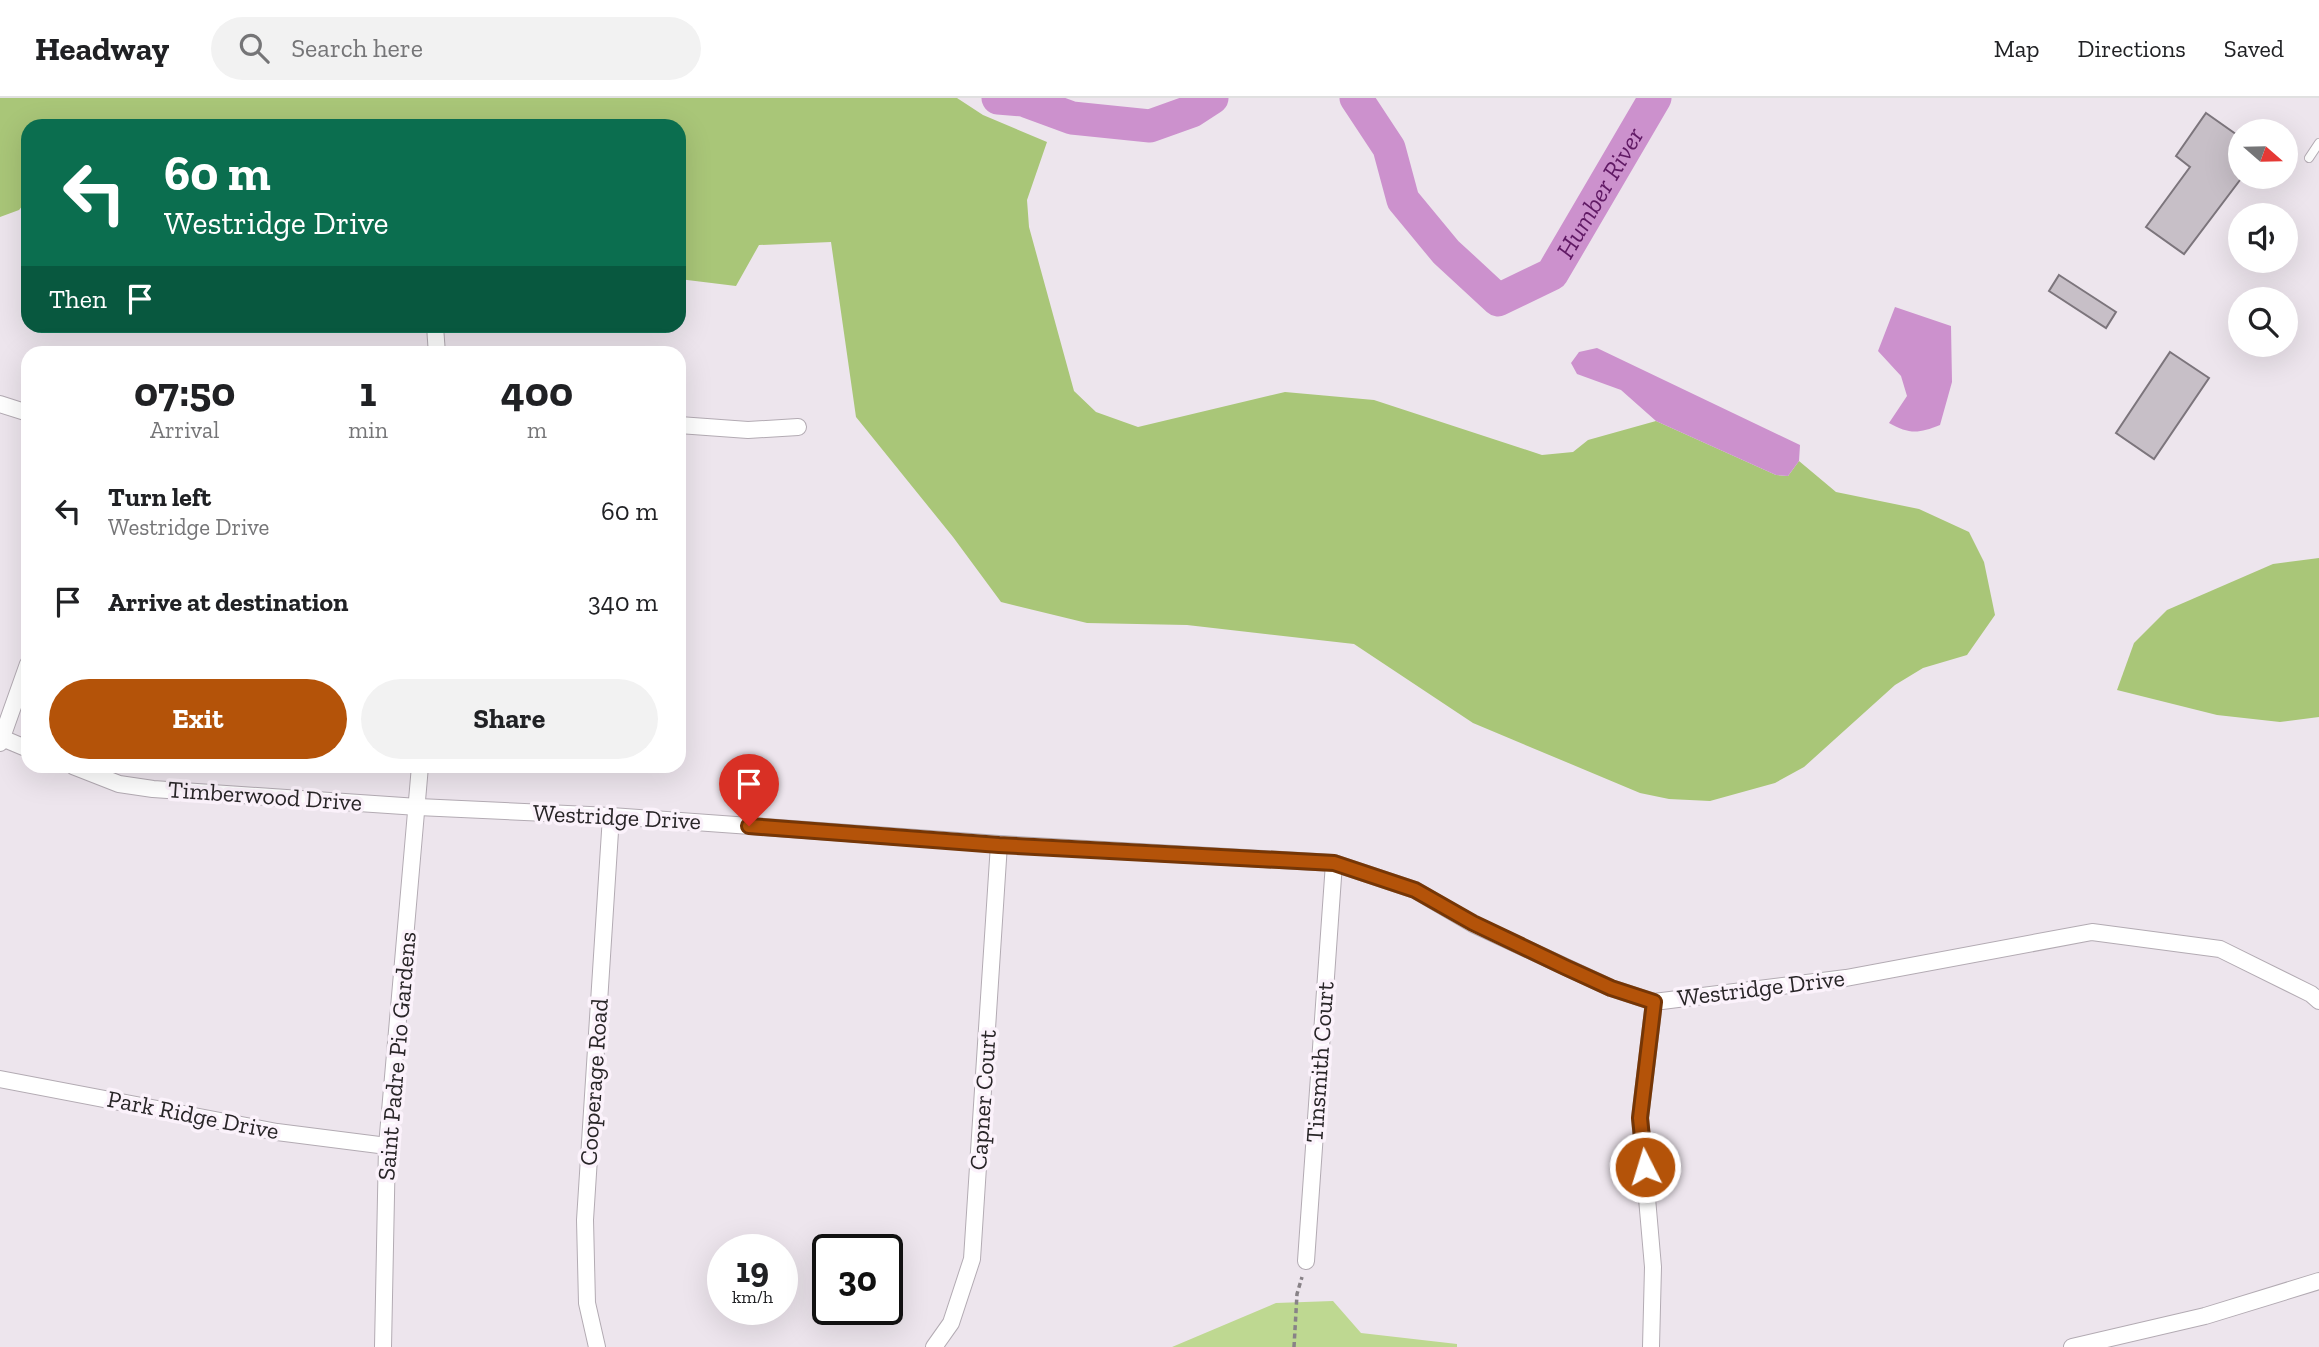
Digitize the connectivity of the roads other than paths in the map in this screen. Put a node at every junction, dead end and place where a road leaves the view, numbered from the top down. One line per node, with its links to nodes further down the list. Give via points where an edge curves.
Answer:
1 (2319, 143): 2 (lane)
2 (2309, 158)
3 (0, 404): 4 (street)
4 (21, 411)
5 (686, 426): 6 (street, via 748,430)
6 (798, 427)
7 (21, 684): 8 (street)
8 (1, 741): 9 (street)
9 (21, 747)
10 (92, 773): 12 (street, Timberwood Drive, via 153,789)
11 (420, 773): 12 (street, Saint Padre Pio Gardens)
12 (418, 807): 13 (street, Westridge Drive); 19 (street, Saint Padre Pio Gardens)
13 (611, 816): 14 (street, Westridge Drive); 23 (street, Cooperage Road, via 585,1220 587,1303)
14 (999, 845): 15 (street, Westridge Drive); 24 (street, Capner Court, via 972,1259 951,1324)
15 (1334, 863): 17 (street, Westridge Drive, via 1415,890 1536,953 1611,988); 20 (street, Tinsmith Court)
16 (2319, 1001): 17 (street, Westridge Drive, via 2220,949 2092,932 1846,978)
17 (1654, 1002): 25 (street, via 1640,1118 1653,1267)
18 (0, 1079): 19 (street, Park Ridge Drive, via 277,1132)
19 (387, 1146): 22 (street, Saint Padre Pio Gardens)
20 (1306, 1261)
21 (2319, 1282): 26 (street, via 2205,1316)
22 (383, 1347)
23 (597, 1347)
24 (934, 1347)
25 (1651, 1347)
26 (2072, 1347)

